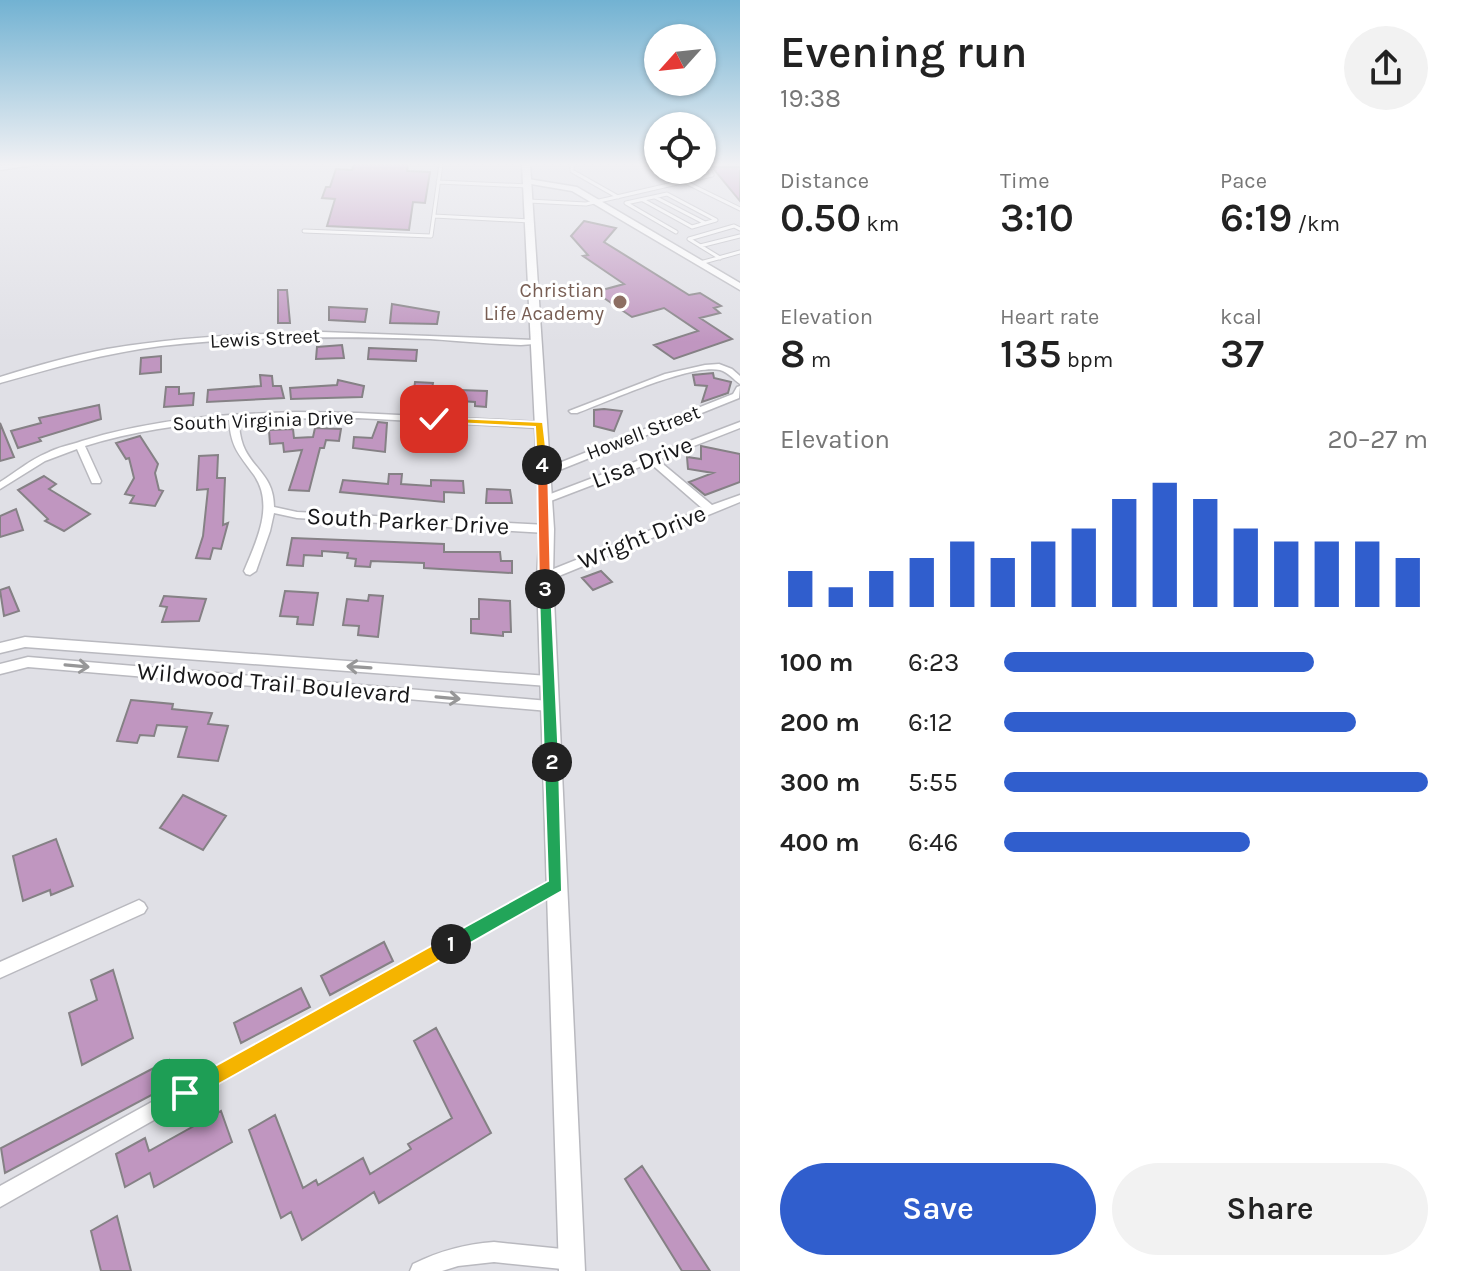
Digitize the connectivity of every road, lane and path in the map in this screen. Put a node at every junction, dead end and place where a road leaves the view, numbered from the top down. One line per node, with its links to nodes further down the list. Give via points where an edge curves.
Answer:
1 (433, 223): 8 (lane, via 431,236)
2 (530, 223): 17 (main road)
3 (632, 223): 15 (street)
4 (661, 223): 9 (lane)
5 (685, 223): 6 (lane)
6 (702, 224): 10 (lane)
7 (740, 229): 10 (lane)
8 (304, 231)
9 (676, 232)
10 (713, 232): 12 (lane, via 689,239)
11 (740, 236): 12 (lane)
12 (700, 246): 14 (lane)
13 (740, 252): 14 (lane)
14 (720, 258): 15 (lane)
15 (700, 263): 16 (street)
16 (740, 287)
17 (534, 342): 18 (street, Lewis Street, via 309,334 173,342 92,355); 23 (main road)
18 (0, 380)
19 (740, 381): 21 (street, Howell Street, via 717,367 685,372)
20 (740, 389): 27 (street, Howell Street, via 736,396)
21 (574, 411)
22 (234, 419): 23 (street, South Virginia Drive, via 329,414); 25 (street, South Virginia Drive, via 144,426); 32 (street, via 234,443 267,490)
23 (540, 425): 27 (main road)
24 (740, 425): 26 (street, Lisa Drive)
25 (80, 445): 28 (street); 29 (street, South Virginia Drive, via 35,463)
26 (651, 459): 31 (street, Lisa Drive); 33 (street)
27 (543, 473): 31 (main road)
28 (96, 481)
29 (0, 486)
30 (740, 498): 33 (street, Wright Drive)
31 (544, 500): 34 (main road)
32 (269, 509): 34 (street, South Parker Drive); 35 (street)
33 (711, 510): 36 (street, Wright Drive)
34 (547, 529): 36 (main road)
35 (250, 571)
36 (545, 577): 42 (main road)
37 (0, 648): 38 (street, Wildwood Trail Boulevard, via 25,642)
38 (112, 648): 39 (street, Wildwood Trail Boulevard); 40 (street)
39 (321, 664): 42 (street, Wildwood Trail Boulevard, one-way to 39); 43 (street)
40 (104, 668): 41 (street, Wildwood Trail Boulevard, one-way to 40, via 28,662); 43 (street, Wildwood Trail Boulevard)
41 (0, 669)
42 (548, 681): 44 (main road)
43 (317, 687): 44 (street, Wildwood Trail Boulevard, one-way to 44)
44 (549, 706): 45 (main road)
45 (556, 885): 48 (street); 49 (main road)
46 (139, 908): 47 (street)
47 (0, 970)
48 (0, 1197)
49 (572, 1266): 50 (street, via 484,1250 446,1257)
50 (420, 1271)

